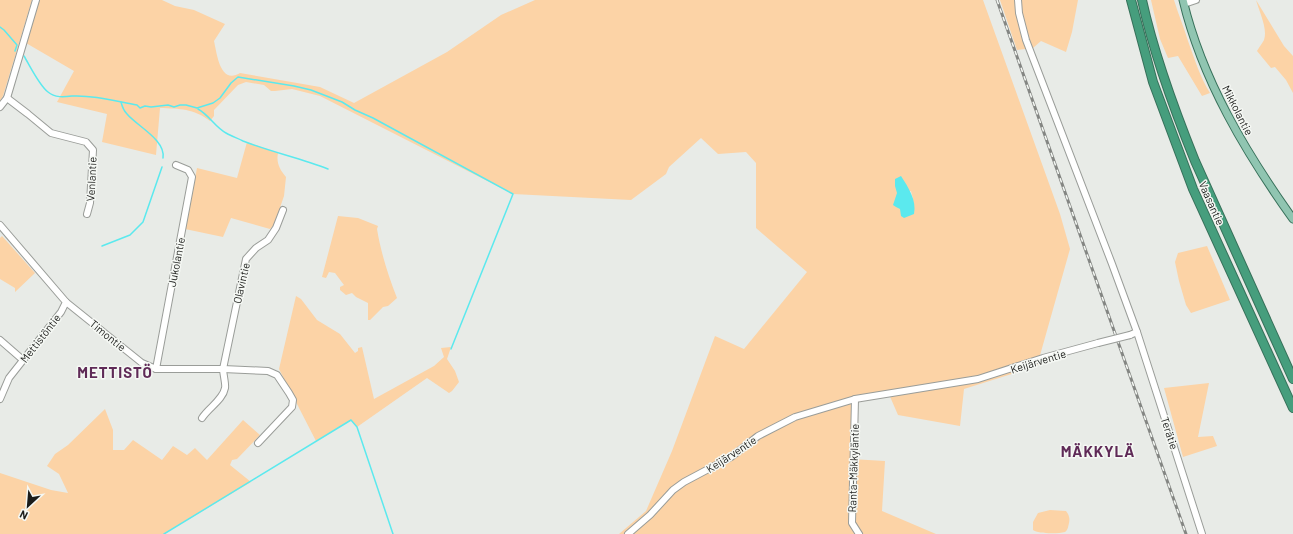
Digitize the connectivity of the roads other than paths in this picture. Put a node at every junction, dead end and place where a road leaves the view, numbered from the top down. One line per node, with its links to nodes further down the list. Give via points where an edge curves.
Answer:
1 (36, 0): 7 (street)
2 (1018, 0): 15 (street, via 1026,40)
3 (1130, 0): 23 (highway, Vaasantie, via 1153,82 1193,189)
4 (1142, 0): 20 (highway, Vaasantie, via 1157,57 1184,134)
5 (1196, 0): 6 (street)
6 (1184, 2): 12 (main road, Mikkolantie, via 1204,64 1228,116 1249,156)
7 (6, 98): 8 (street); 11 (street, Venlantie, via 51,133 86,142 92,150 90,203)
8 (0, 107)
9 (176, 165): 18 (street, Jukolantie, via 188,170 192,177)
10 (283, 210): 19 (street, Olavintie, via 268,240 246,259)
11 (87, 214)
12 (1293, 219)
13 (0, 225): 14 (street, Mettistöntie)
14 (66, 302): 17 (street, Mettistöntie); 18 (street, Timontie, via 142,363)
15 (1137, 332): 22 (street, Keijärventie, bridge, via 978,379); 28 (street, Terätie)
16 (0, 340): 17 (street)
17 (23, 360): 21 (street, Mettistöntie, via 9,378)
18 (156, 369): 19 (street, Timontie)
19 (223, 369): 24 (street, Olavintie, via 226,387 222,396); 25 (street, Timontie, via 268,371 277,375 292,397 292,407)
20 (1293, 379)
21 (0, 399)
22 (855, 399): 26 (street, Keijärventie, via 795,417 758,436 731,457 673,490); 27 (street, Ranta-Mäkkyläntie, via 852,523)
23 (1293, 408)
24 (202, 418)
25 (258, 443)
26 (628, 534)
27 (859, 534)
28 (1202, 534)

